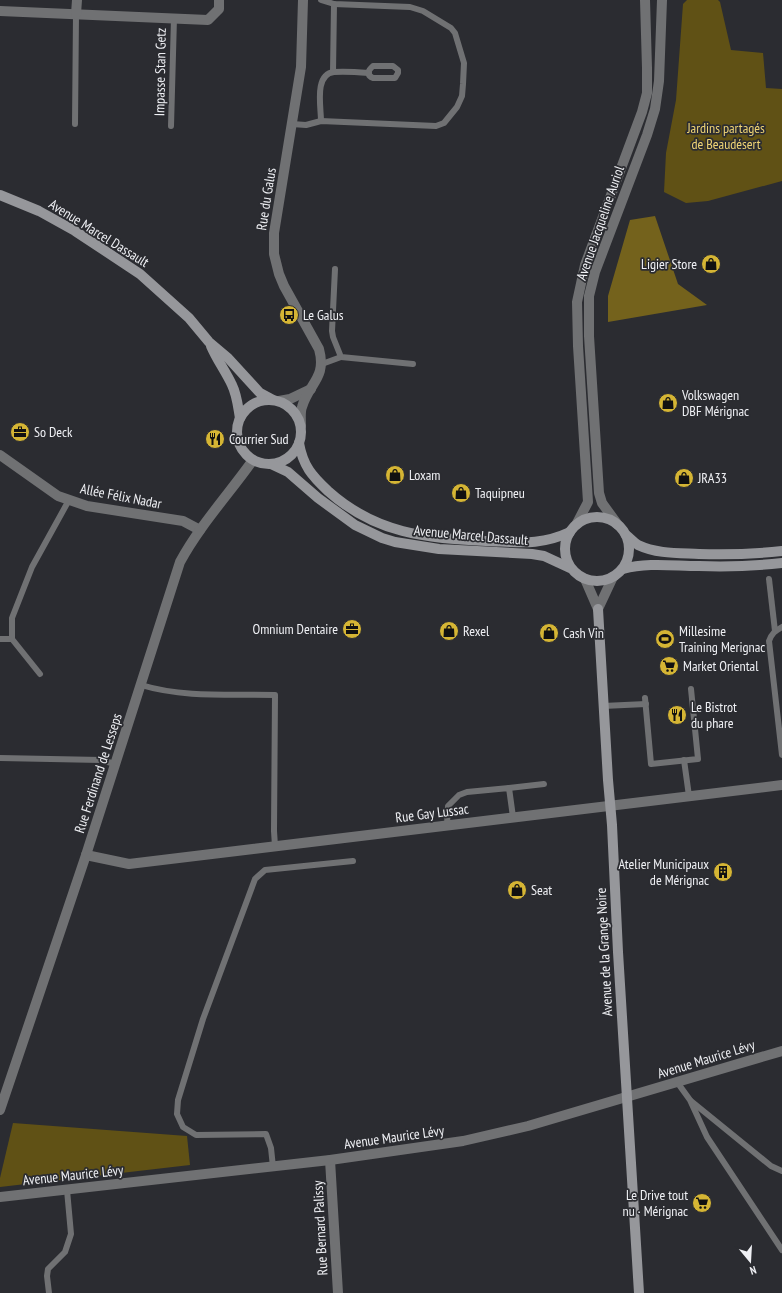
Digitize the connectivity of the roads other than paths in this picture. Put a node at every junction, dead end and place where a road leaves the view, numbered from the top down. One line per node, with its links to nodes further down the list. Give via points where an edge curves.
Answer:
1 (77, 0): 9 (street)
2 (219, 0): 10 (street, via 218,9 208,20)
3 (303, 0): 15 (street, Rue du Galus, via 301,67)
4 (321, 0): 7 (lane)
5 (645, 0): 33 (street, Avenue Jacqueline Auriol, via 647,68 642,112 585,265 577,302 588,502)
6 (662, 0): 32 (street, Avenue Jacqueline Auriol, via 659,81 655,109 595,272 589,296 589,336 599,493 602,503)
7 (334, 4): 11 (lane); 13 (lane, via 410,8 423,11 451,28 455,33 464,63 462,96 457,107 444,122 436,126)
8 (0, 11): 9 (street)
9 (76, 14): 10 (street); 14 (lane)
10 (174, 18): 16 (lane, Impasse Stan Getz)
11 (333, 72): 12 (lane); 13 (lane, via 326,75 321,83)
12 (368, 73)
13 (321, 121): 15 (lane, via 306,125)
14 (75, 124)
15 (292, 124): 21 (street, Rue du Galus, via 274,233 274,254 284,286 319,349)
16 (171, 126)
17 (0, 195): 19 (main road, Avenue Marcel Dassault, via 57,221 135,270 184,313)
18 (335, 269): 20 (lane, via 332,331)
19 (209, 342): 24 (main road, Avenue Marcel Dassault, via 228,358 260,393); 25 (main road, Avenue Marcel Dassault, via 232,385)
20 (341, 357): 21 (lane); 22 (lane)
21 (322, 364): 23 (street, via 318,379)
22 (413, 364)
23 (311, 389): 24 (street, via 290,399); 26 (street, via 302,408)
24 (276, 401): 25 (main road, via 263,400 254,404 245,410); 26 (main road, via 293,411)
25 (240, 418): 29 (main road, via 237,437 242,450)
26 (300, 426): 27 (main road)
27 (299, 443): 30 (main road, via 288,458); 33 (main road, Avenue Marcel Dassault, via 308,471 316,480 355,511 394,530 438,538 533,543 559,537)
28 (0, 455): 31 (street, Allée Félix Nadar, via 58,496)
29 (253, 460): 30 (main road); 34 (street, Rue Ferdinand de Lesseps)
30 (271, 464): 38 (main road, Avenue Marcel Dassault, via 288,472 350,522 382,538 439,549 532,554 544,556)
31 (70, 500): 34 (street, Allée Félix Nadar, via 87,506 183,521); 47 (lane, via 32,567 12,618)
32 (618, 525): 33 (main road, via 608,519 597,517 586,519); 35 (main road)
33 (573, 529): 38 (main road, via 566,541 565,550)
34 (200, 530): 49 (street, Rue Ferdinand de Lesseps, via 180,562)
35 (625, 534): 36 (main road, via 636,544 672,553 761,554); 39 (main road, via 629,552)
36 (782, 551)
37 (782, 563): 39 (main road, via 701,566 653,564)
38 (570, 568): 41 (main road)
39 (623, 569): 40 (main road)
40 (613, 577): 41 (main road, via 594,582); 43 (street, Avenue de la Grange Noire)
41 (585, 579): 43 (street, Avenue de la Grange Noire)
42 (769, 579): 45 (lane)
43 (598, 609): 51 (main road, Avenue de la Grange Noire)
44 (782, 627): 45 (lane)
45 (775, 631): 52 (lane, via 771,635 770,646)
46 (0, 639): 47 (lane)
47 (12, 639): 48 (lane)
48 (40, 674)
49 (141, 685): 55 (street, Rue Ferdinand de Lesseps); 63 (lane, via 160,691 196,694 275,695)
50 (691, 689): 54 (lane, via 698,759)
51 (603, 706): 54 (lane, via 646,701 651,764); 60 (main road, Avenue de la Grange Noire)
52 (782, 755)
53 (0, 758): 55 (lane, via 100,760)
54 (684, 760): 59 (lane)
55 (116, 764): 64 (street, Rue Ferdinand de Lesseps)
56 (544, 784): 58 (lane)
57 (782, 784): 59 (street, Rue Gay Lussac)
58 (509, 788): 61 (lane); 62 (lane, via 473,791 459,795 448,806)
59 (689, 796): 60 (street, Rue Gay Lussac)
60 (610, 805): 61 (street, Rue Gay Lussac); 68 (main road, Avenue de la Grange Noire)
61 (513, 817): 62 (street, Rue Gay Lussac)
62 (447, 826): 63 (street, Rue Gay Lussac)
63 (275, 846): 64 (street, Rue Gay Lussac, via 129,864)
64 (86, 855): 70 (street, Rue Ferdinand de Lesseps)
65 (354, 861): 72 (lane, via 265,870 255,879 204,1019 178,1100 177,1114 183,1127 196,1135 266,1134)
66 (782, 1051): 67 (street, Avenue Maurice Lévy)
67 (677, 1082): 68 (street, Avenue Maurice Lévy); 69 (lane)
68 (627, 1098): 71 (street, Avenue Maurice Lévy, via 463,1141); 79 (main road, Avenue de la Grange Noire)
69 (690, 1100): 73 (lane, via 771,1166); 76 (lane, via 708,1137)
70 (0, 1110)
71 (330, 1160): 72 (street, Avenue Maurice Lévy); 78 (street, Rue Bernard Palissy)
72 (273, 1167): 74 (street, Avenue Maurice Lévy)
73 (782, 1171)
74 (67, 1190): 75 (street, Avenue Maurice Lévy); 77 (lane, via 71,1234 65,1252 48,1269)
75 (0, 1197)
76 (782, 1250)
77 (49, 1293)
78 (338, 1293)
79 (639, 1293)

